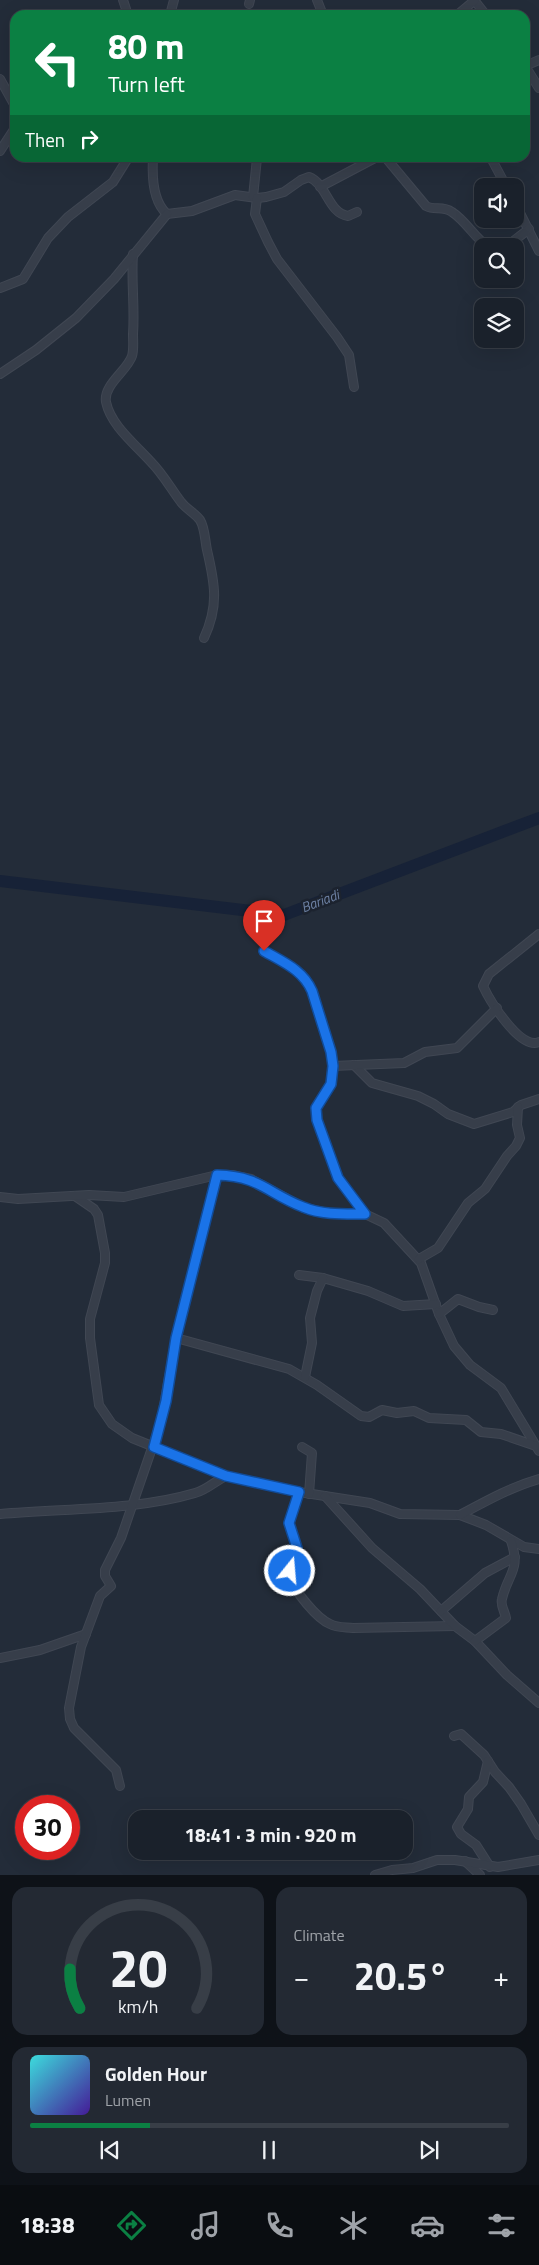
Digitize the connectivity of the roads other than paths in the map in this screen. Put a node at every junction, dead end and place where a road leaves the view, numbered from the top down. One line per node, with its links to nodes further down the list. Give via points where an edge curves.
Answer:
1 (474, 0): 2 (street); 3 (street)
2 (463, 10)
3 (482, 10)
4 (530, 74): 6 (street)
5 (0, 79): 7 (street)
6 (539, 88)
7 (10, 97)
8 (10, 136): 9 (street)
9 (0, 151)
10 (126, 162): 27 (street, via 113,182 68,216 48,238 22,279)
11 (153, 162): 20 (street, via 157,197)
12 (257, 162): 18 (street)
13 (367, 162): 17 (street)
14 (389, 162): 23 (street, via 426,206 451,211)
15 (493, 162): 16 (street)
16 (502, 178)
17 (320, 187): 18 (street, via 307,178 284,192); 19 (street, via 339,214 348,216)
18 (255, 198): 20 (street, via 235,195 192,211); 29 (street, via 255,214 273,250 349,356)
19 (357, 212)
20 (167, 214): 26 (street)
21 (524, 220): 22 (street)
22 (529, 229): 24 (street); 25 (street)
23 (479, 238)
24 (517, 238)
25 (539, 251)
26 (133, 254): 28 (street, via 76,318); 30 (street, via 133,352 106,395 106,402 125,435 160,471 182,503 201,523 214,581 215,608)
27 (0, 288)
28 (0, 374)
29 (354, 387)
30 (204, 638)
31 (539, 934): 33 (street, via 484,980 483,988)
32 (264, 951): 36 (street, via 308,981)
33 (496, 1008): 34 (street, via 519,1037 528,1043); 35 (street, via 457,1048 425,1052 404,1063)
34 (539, 1042)
35 (354, 1065): 36 (street); 38 (street, via 372,1083 418,1096 467,1123 485,1122)
36 (333, 1066): 42 (street, via 331,1084 316,1108 317,1120 338,1178)
37 (539, 1099): 38 (street)
38 (518, 1107): 43 (street, via 520,1138 516,1146 485,1189 468,1202 438,1248)
39 (217, 1175): 40 (street, via 124,1197); 42 (street, via 251,1179 304,1208 334,1214); 49 (street)
40 (75, 1196): 41 (street); 51 (street, via 98,1215 105,1253 90,1319 99,1405 112,1424 132,1438)
41 (0, 1197)
42 (365, 1214): 43 (street, via 384,1223)
43 (419, 1260): 46 (street)
44 (299, 1274): 45 (street)
45 (323, 1278): 46 (street, via 368,1291 403,1306); 50 (street, via 310,1318 312,1343)
46 (436, 1304): 48 (street)
47 (493, 1310): 48 (street, via 458,1299)
48 (439, 1314): 53 (street, via 454,1346 477,1371 501,1388)
49 (176, 1338): 50 (street, via 289,1369); 51 (street, via 166,1401)
50 (305, 1378): 53 (street, via 361,1416 368,1417 382,1410 397,1413 414,1411 429,1418 466,1420 481,1432 501,1434)
51 (154, 1447): 54 (street); 59 (street)
52 (302, 1447): 57 (street, via 312,1453)
53 (538, 1448)
54 (226, 1476): 56 (street); 59 (street, via 196,1493)
55 (539, 1479): 61 (street, via 511,1488)
56 (299, 1492): 57 (street); 66 (street, via 289,1523 297,1548 289,1577 321,1619 337,1627 353,1628)
57 (309, 1494): 58 (street)
58 (325, 1496): 61 (street, via 370,1503 400,1514); 65 (street, via 372,1548)
59 (132, 1505): 60 (street); 67 (street, via 122,1538 105,1570 112,1586 100,1596)
60 (0, 1514)
61 (460, 1515): 62 (street, via 486,1525)
62 (511, 1541): 63 (street); 64 (street)
63 (539, 1549)
64 (515, 1557): 65 (street, via 485,1573); 68 (street, via 513,1573 501,1600 506,1618)
65 (441, 1611): 66 (street)
66 (455, 1626): 68 (street)
67 (86, 1634): 69 (street, via 40,1650); 75 (street, via 71,1693 70,1719 81,1738 116,1770)
68 (475, 1641): 71 (street)
69 (0, 1658)
70 (539, 1691): 71 (street)
71 (526, 1693): 72 (street)
72 (539, 1703)
73 (454, 1736): 74 (street, via 462,1734)
74 (488, 1761): 76 (street, via 521,1804); 79 (street, via 483,1782 469,1797 468,1809 457,1828 476,1845)
75 (120, 1786)
76 (539, 1835)
77 (539, 1860): 79 (street)
78 (465, 1861): 79 (street); 80 (street, via 432,1860); 82 (street)
79 (490, 1867)
80 (414, 1872): 81 (street, via 392,1870)
81 (375, 1875)
82 (480, 1875)

